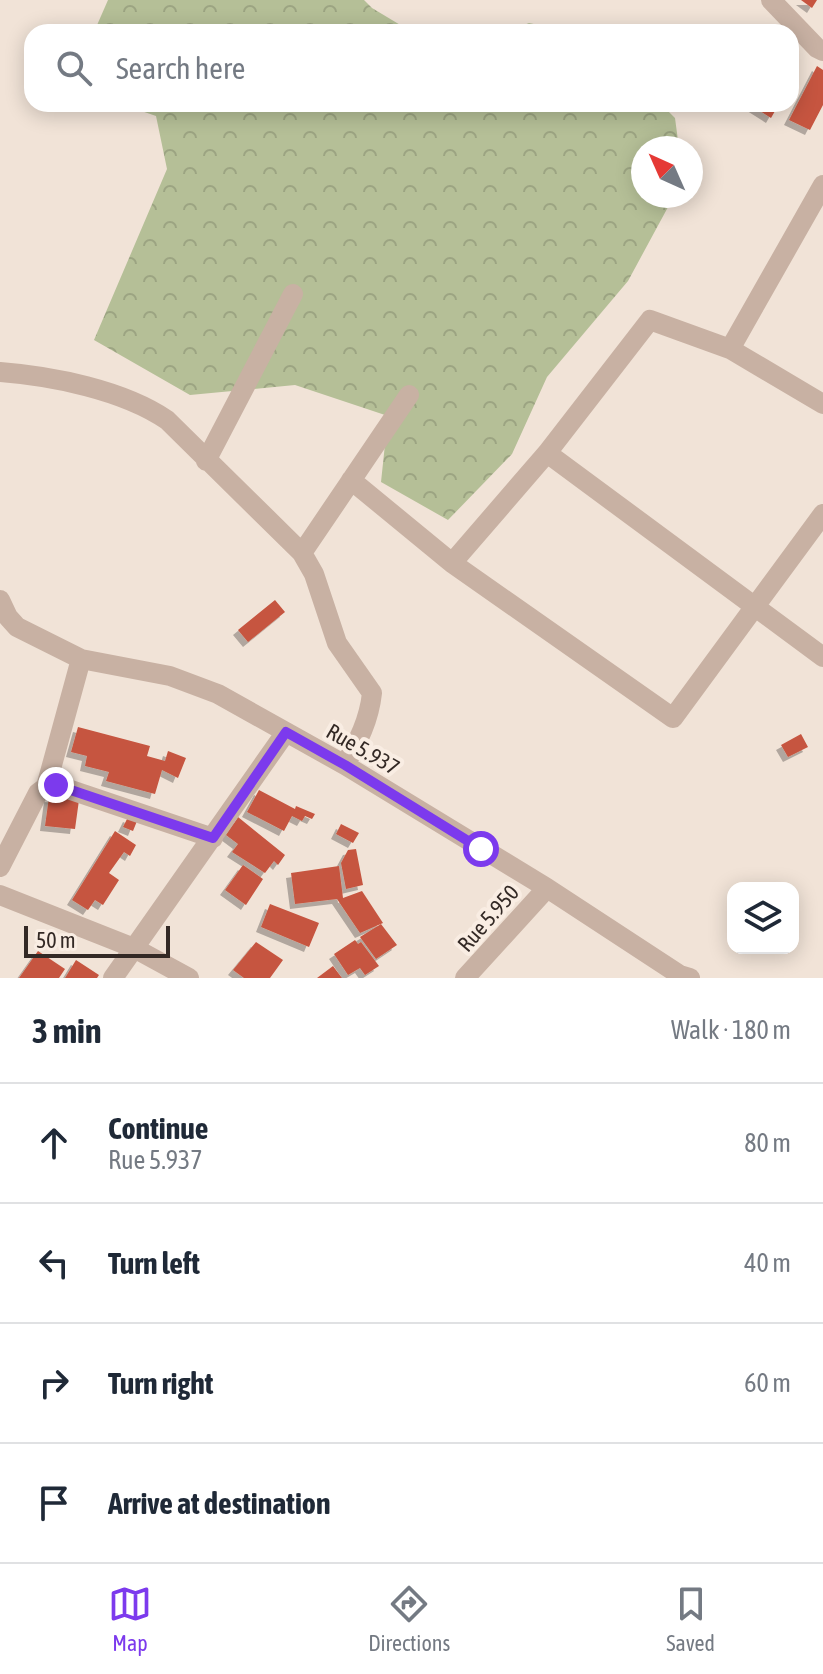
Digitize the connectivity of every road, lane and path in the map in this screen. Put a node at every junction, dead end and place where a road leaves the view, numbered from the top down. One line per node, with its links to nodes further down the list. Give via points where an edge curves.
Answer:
1 (771, 0): 2 (street)
2 (795, 24)
3 (799, 29): 4 (street)
4 (820, 50)
5 (823, 185): 7 (street)
6 (293, 294): 12 (street)
7 (730, 349): 10 (street); 11 (street, via 650,320)
8 (0, 372): 12 (street, via 93,389 153,411)
9 (409, 395): 13 (street)
10 (823, 404)
11 (547, 453): 16 (street); 18 (street)
12 (206, 461): 15 (street)
13 (351, 480): 15 (street); 16 (street)
14 (823, 514): 18 (street)
15 (302, 553): 22 (street, via 337,643 372,693 364,731)
16 (452, 563): 18 (street, via 673,718)
17 (1, 605): 20 (street, Rue 5.937, via 17,627)
18 (756, 608): 19 (street)
19 (823, 657)
20 (81, 659): 21 (street, Rue 5.937, via 192,682); 23 (street)
21 (286, 732): 22 (street, Rue 5.937); 24 (street)
22 (345, 765): 26 (street, Rue 5.937)
23 (46, 787): 24 (street, via 56,785); 25 (street)
24 (213, 838): 28 (street)
25 (0, 867)
26 (547, 888): 29 (street, Rue 5.937); 32 (street, Rue 5.950)
27 (0, 895): 28 (street)
28 (134, 948): 30 (street); 31 (street)
29 (683, 977)
30 (113, 978)
31 (189, 978)
32 (465, 978)

